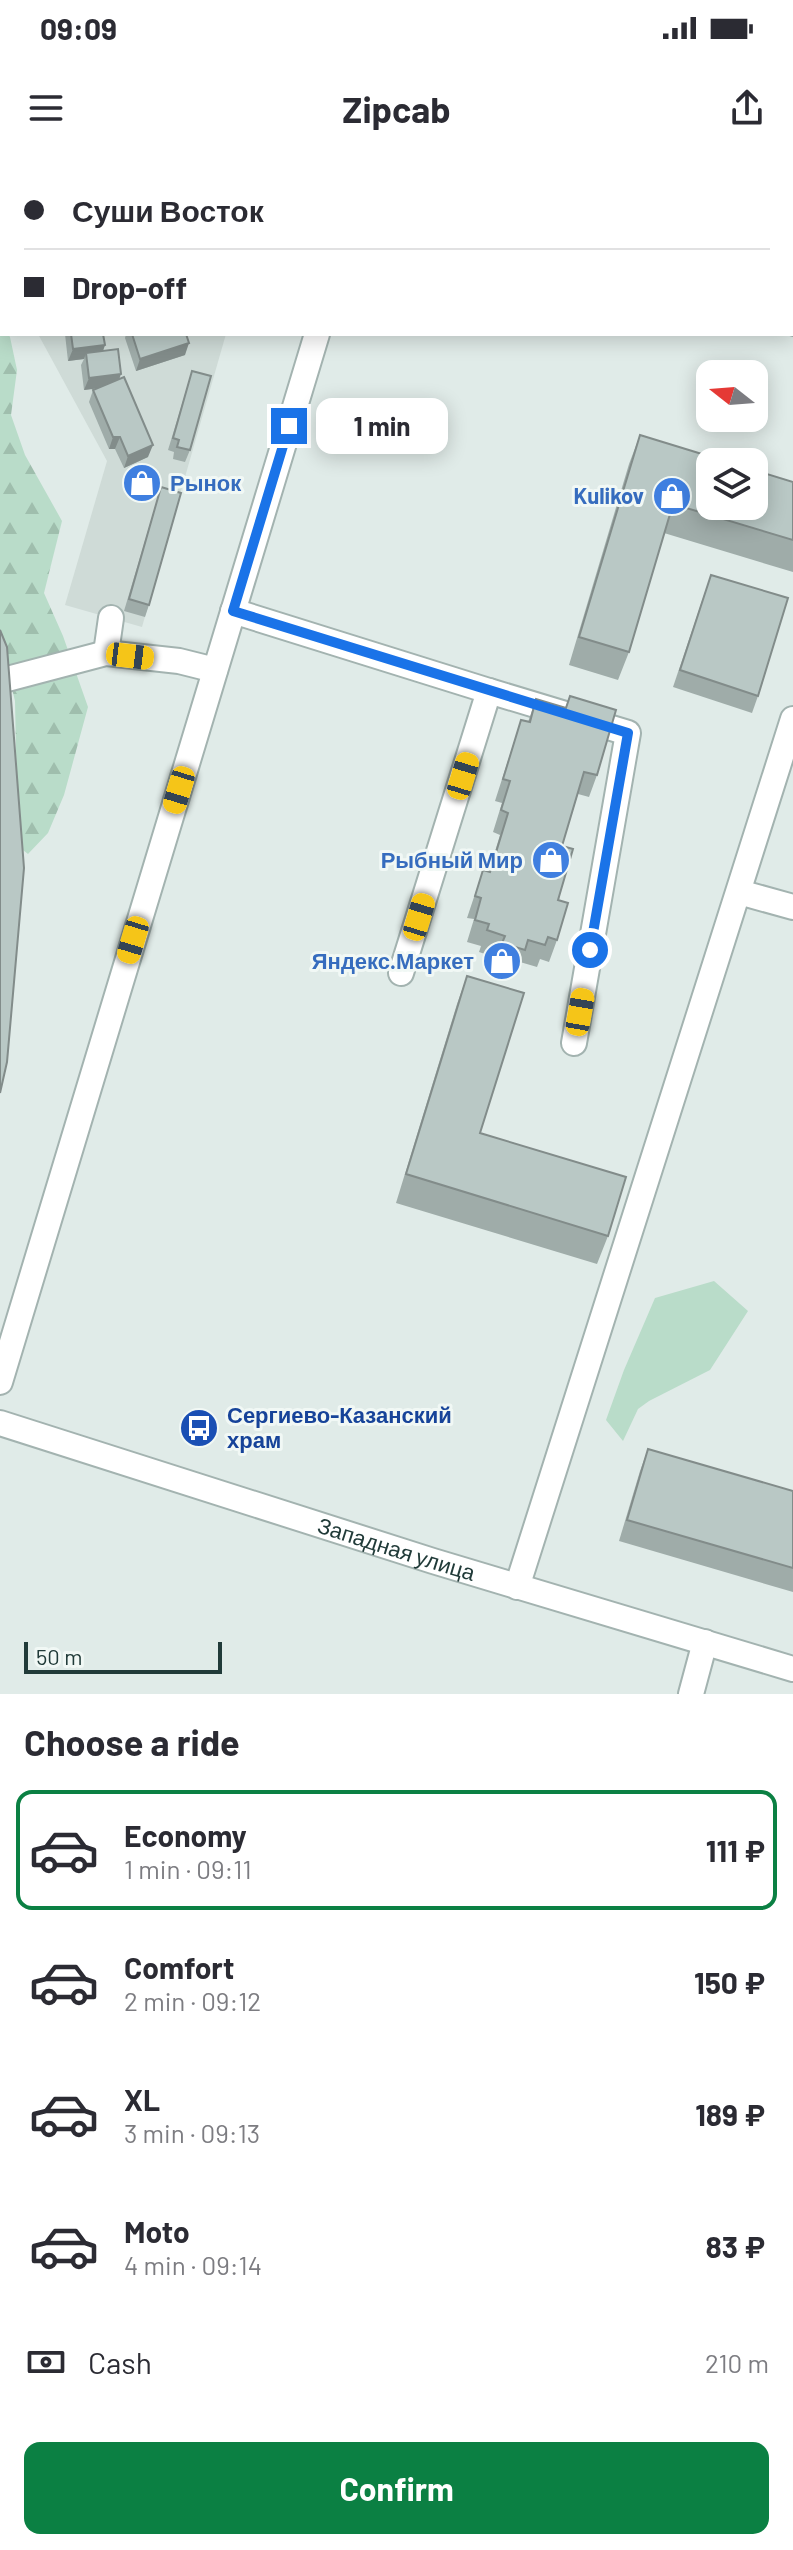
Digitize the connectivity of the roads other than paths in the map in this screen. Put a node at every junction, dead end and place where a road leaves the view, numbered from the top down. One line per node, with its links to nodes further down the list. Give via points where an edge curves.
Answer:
1 (316, 336): 2 (street)
2 (233, 611): 5 (street); 7 (street)
3 (111, 618): 4 (street)
4 (106, 653): 5 (street); 6 (street)
5 (215, 670): 13 (street)
6 (0, 681)
7 (489, 691): 11 (street); 12 (street, via 628,733)
8 (793, 719): 9 (street)
9 (739, 892): 10 (street); 15 (street)
10 (793, 907)
11 (401, 973)
12 (574, 1043)
13 (0, 1382)
14 (0, 1423): 15 (street, Западная улица)
15 (517, 1587): 16 (street, Западная улица)
16 (705, 1642): 17 (street, Западная улица); 18 (street)
17 (793, 1669)
18 (691, 1694)

